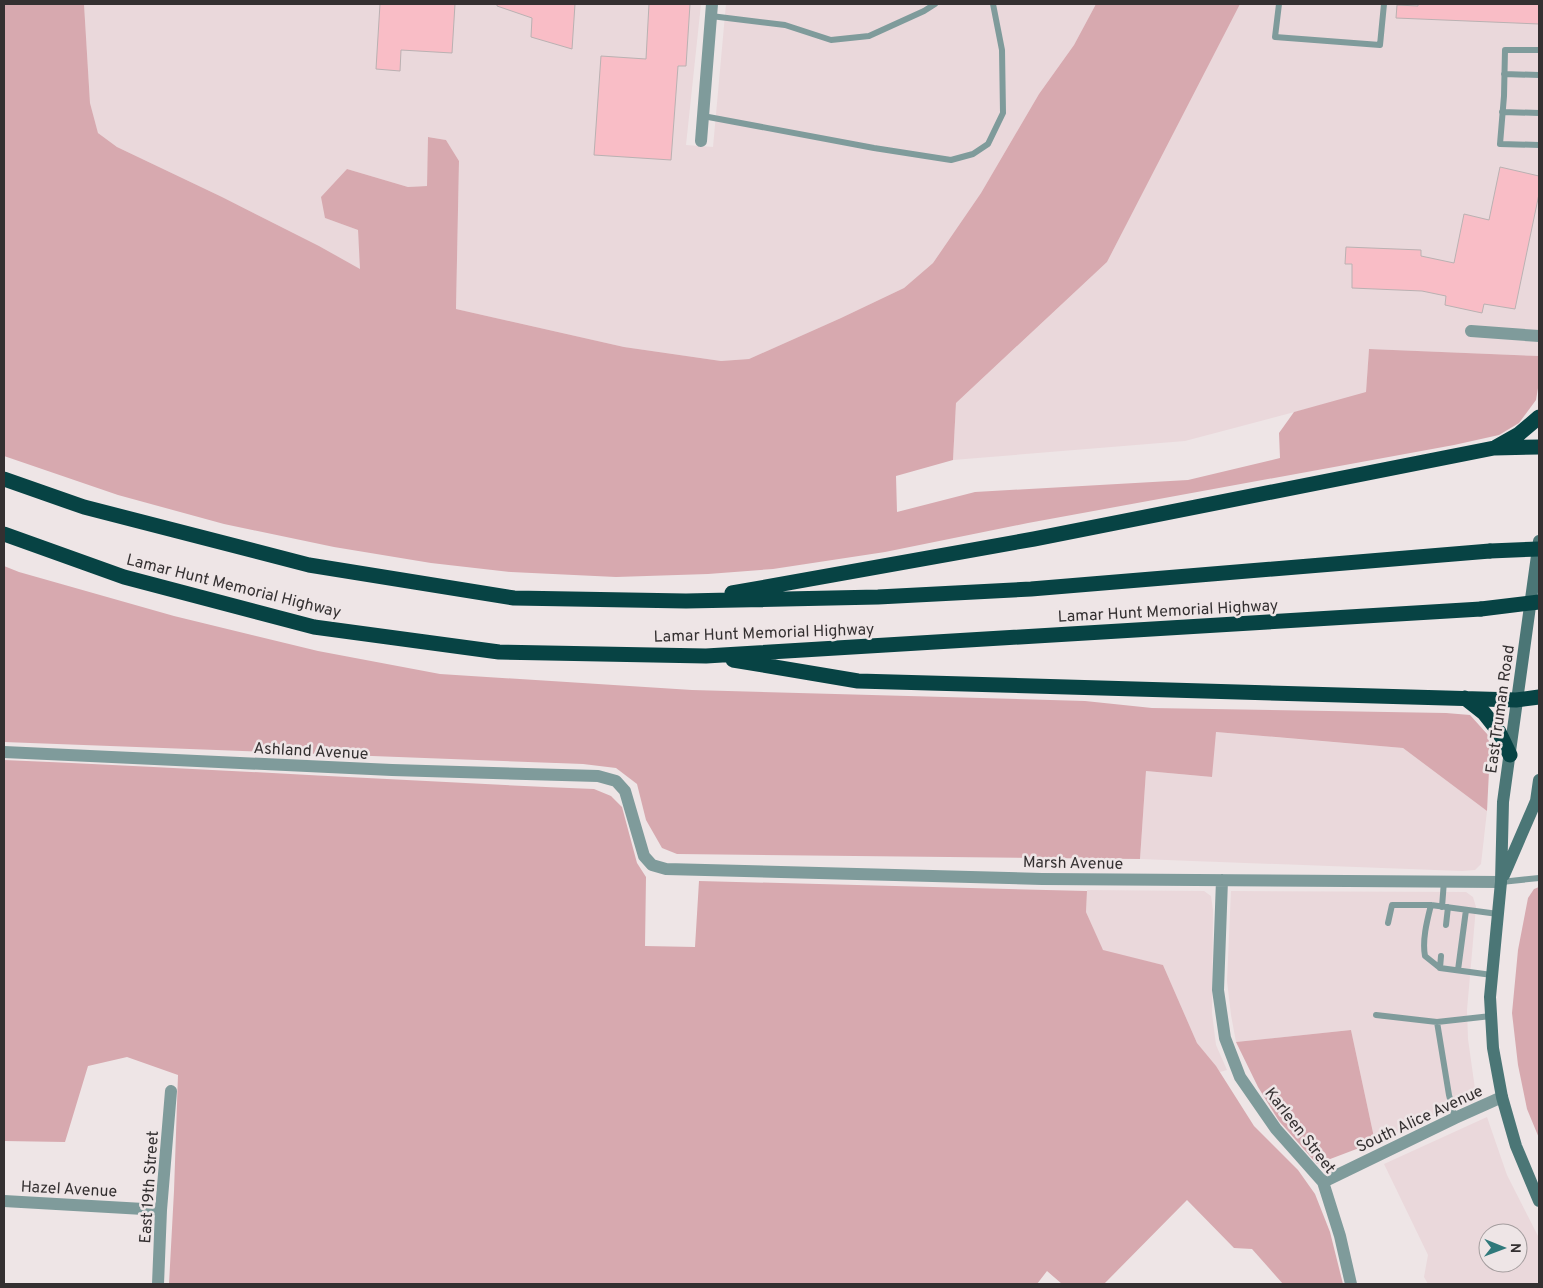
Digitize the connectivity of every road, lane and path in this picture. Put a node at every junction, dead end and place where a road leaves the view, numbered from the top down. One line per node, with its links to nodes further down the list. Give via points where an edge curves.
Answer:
1 (935, 4): 5 (lane, via 869,36 831,40 785,25)
2 (993, 4): 11 (lane, via 1002,50 1003,113 988,144 973,154 951,160)
3 (1279, 4): 4 (lane, via 1275,37 1380,45)
4 (1384, 4)
5 (711, 10): 11 (street)
6 (1539, 50): 7 (lane, via 1505,50)
7 (1504, 74): 8 (lane); 9 (lane)
8 (1539, 74)
9 (1502, 112): 10 (lane); 13 (lane, via 1500,144)
10 (1539, 113)
11 (703, 116): 12 (street)
12 (701, 141)
13 (1539, 145)
14 (1470, 331): 15 (street)
15 (1539, 336)
16 (1539, 417): 18 (highway, via 1519,434)
17 (1539, 447): 18 (highway)
18 (1494, 448): 23 (highway, via 1034,539)
19 (4, 479): 23 (highway, Lamar Hunt Memorial Highway, via 84,507 309,565 514,598)
20 (4, 534): 25 (highway, Lamar Hunt Memorial Highway, via 124,577 314,627 499,652)
21 (1539, 541): 28 (main road, East Truman Road)
22 (1539, 549): 23 (highway, Lamar Hunt Memorial Highway, bridge, via 1022,589 878,597)
23 (686, 601)
24 (1539, 602): 25 (highway, Lamar Hunt Memorial Highway, bridge, via 1482,609)
25 (706, 656): 26 (highway, via 858,680)
26 (1465, 698): 28 (highway); 30 (highway, via 1484,713)
27 (1539, 698): 28 (highway)
28 (1516, 700): 30 (main road, East Truman Road)
29 (4, 752): 32 (street, Ashland Avenue, via 598,776 616,782 625,791)
30 (1510, 755): 36 (main road, East Truman Road, via 1502,802)
31 (1539, 780): 36 (main road, East Truman Road, via 1536,801)
32 (647, 859): 34 (street, Marsh Avenue, via 652,865 666,869 1042,879)
33 (1539, 878): 36 (lane)
34 (1222, 880): 35 (street, Marsh Avenue); 53 (street, Karleen Street, via 1218,990 1225,1038 1240,1077 1276,1129)
35 (1444, 881): 36 (street, Marsh Avenue); 38 (lane)
36 (1501, 882): 40 (main road, East Truman Road)
37 (1431, 905): 38 (lane); 41 (lane, via 1392,904); 44 (lane, via 1425,956)
38 (1445, 907): 39 (lane); 42 (lane)
39 (1466, 910): 40 (lane); 45 (lane)
40 (1498, 914): 46 (main road, East Truman Road)
41 (1388, 923)
42 (1446, 925)
43 (1441, 956): 44 (lane)
44 (1440, 968): 45 (lane)
45 (1458, 970): 46 (lane)
46 (1492, 975): 48 (main road, East Truman Road)
47 (1376, 1015): 49 (lane)
48 (1491, 1016): 49 (lane); 51 (main road, East Truman Road)
49 (1437, 1022): 52 (lane)
50 (172, 1091): 56 (street, East 19th Street)
51 (1502, 1097): 52 (street, South Alice Avenue); 54 (main road, East Truman Road, via 1516,1146)
52 (1455, 1118): 53 (street, South Alice Avenue)
53 (1323, 1182): 58 (street, Karleen Street)
54 (1539, 1200)
55 (4, 1201): 56 (street, Hazel Avenue)
56 (162, 1210): 57 (street, East 19th Street)
57 (158, 1284)
58 (1351, 1284)

